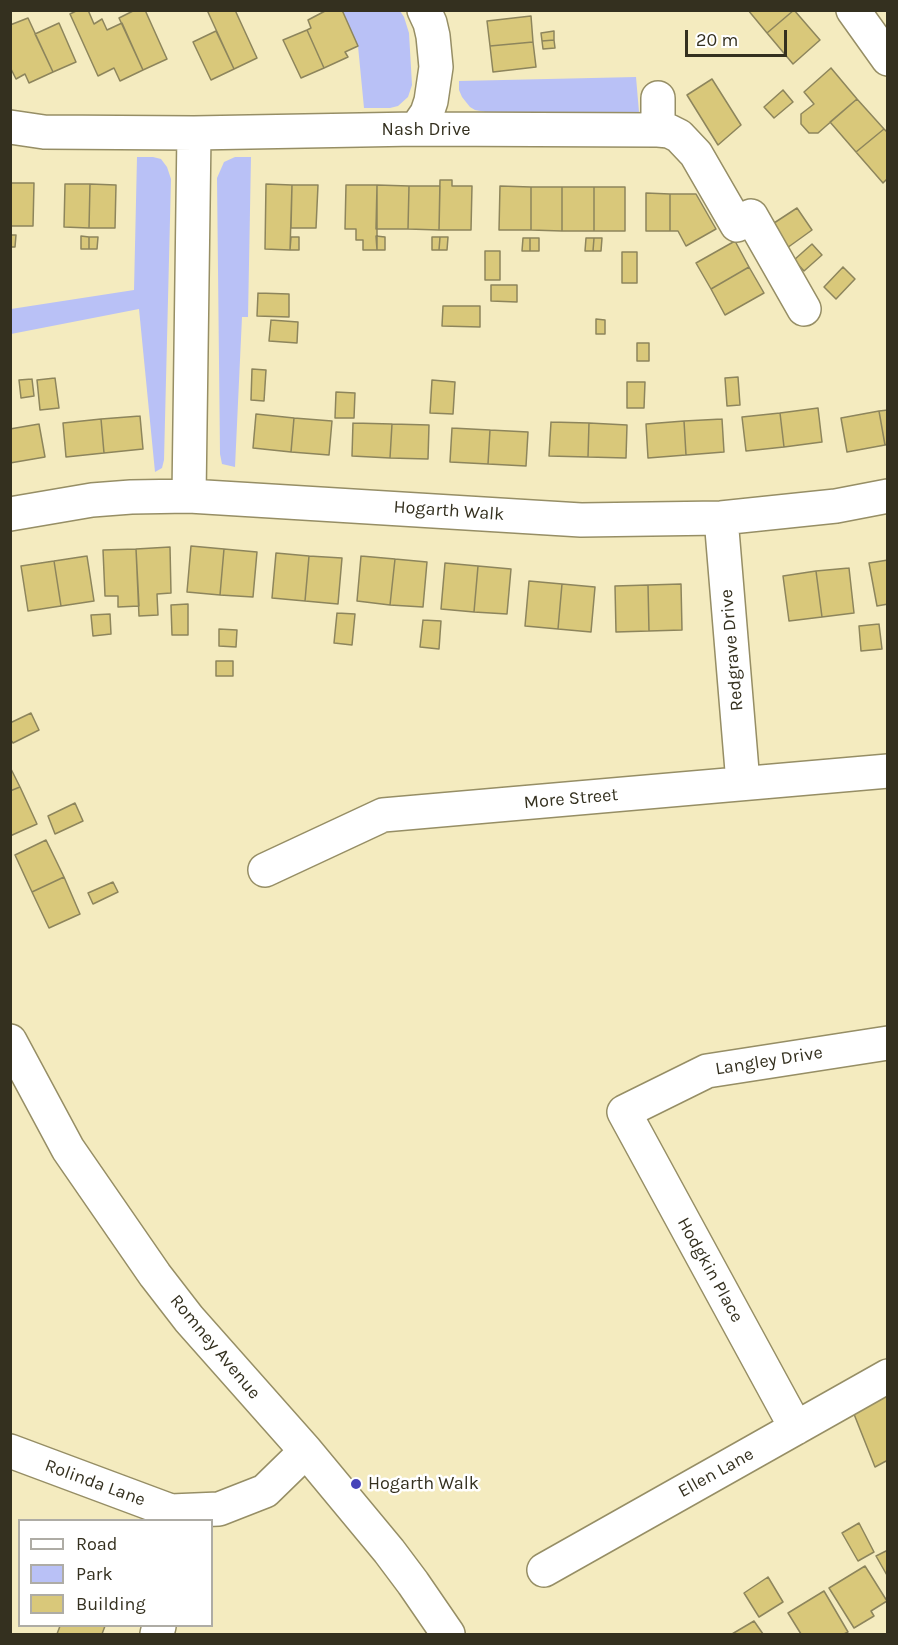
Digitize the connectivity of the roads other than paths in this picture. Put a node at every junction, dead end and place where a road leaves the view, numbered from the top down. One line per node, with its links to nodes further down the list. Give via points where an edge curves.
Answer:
1 (424, 10): 6 (street, via 433,36 436,67 431,101)
2 (853, 10): 3 (street)
3 (888, 58)
4 (658, 98): 7 (street)
5 (10, 127): 8 (street, Nash Drive, via 44,132)
6 (416, 129): 7 (street, Nash Drive); 8 (street, Nash Drive)
7 (651, 130): 9 (street, Nash Drive, via 679,136 696,154 732,227 751,216)
8 (194, 133): 10 (street)
9 (791, 303)
10 (189, 496): 12 (street, Hogarth Walk, via 92,500); 13 (street, Hogarth Walk, via 581,520)
11 (888, 496): 13 (street, Hogarth Walk)
12 (10, 514)
13 (721, 518): 15 (street, Redgrave Drive)
14 (888, 771): 15 (street, More Street)
15 (743, 783): 16 (street, More Street, via 383,815)
16 (265, 870)
17 (10, 1041): 23 (street, Romney Avenue, via 68,1149 117,1222 189,1319)
18 (888, 1043): 19 (street, Langley Drive, via 707,1071)
19 (624, 1112): 21 (street, Hodgkin Place)
20 (888, 1376): 21 (street, Ellen Lane)
21 (796, 1428): 24 (street, Ellen Lane)
22 (10, 1451): 23 (street, Rolinda Lane, via 171,1511 219,1509 265,1491)
23 (306, 1451): 25 (street, Romney Avenue, via 389,1551)
24 (544, 1570)
25 (448, 1634)

